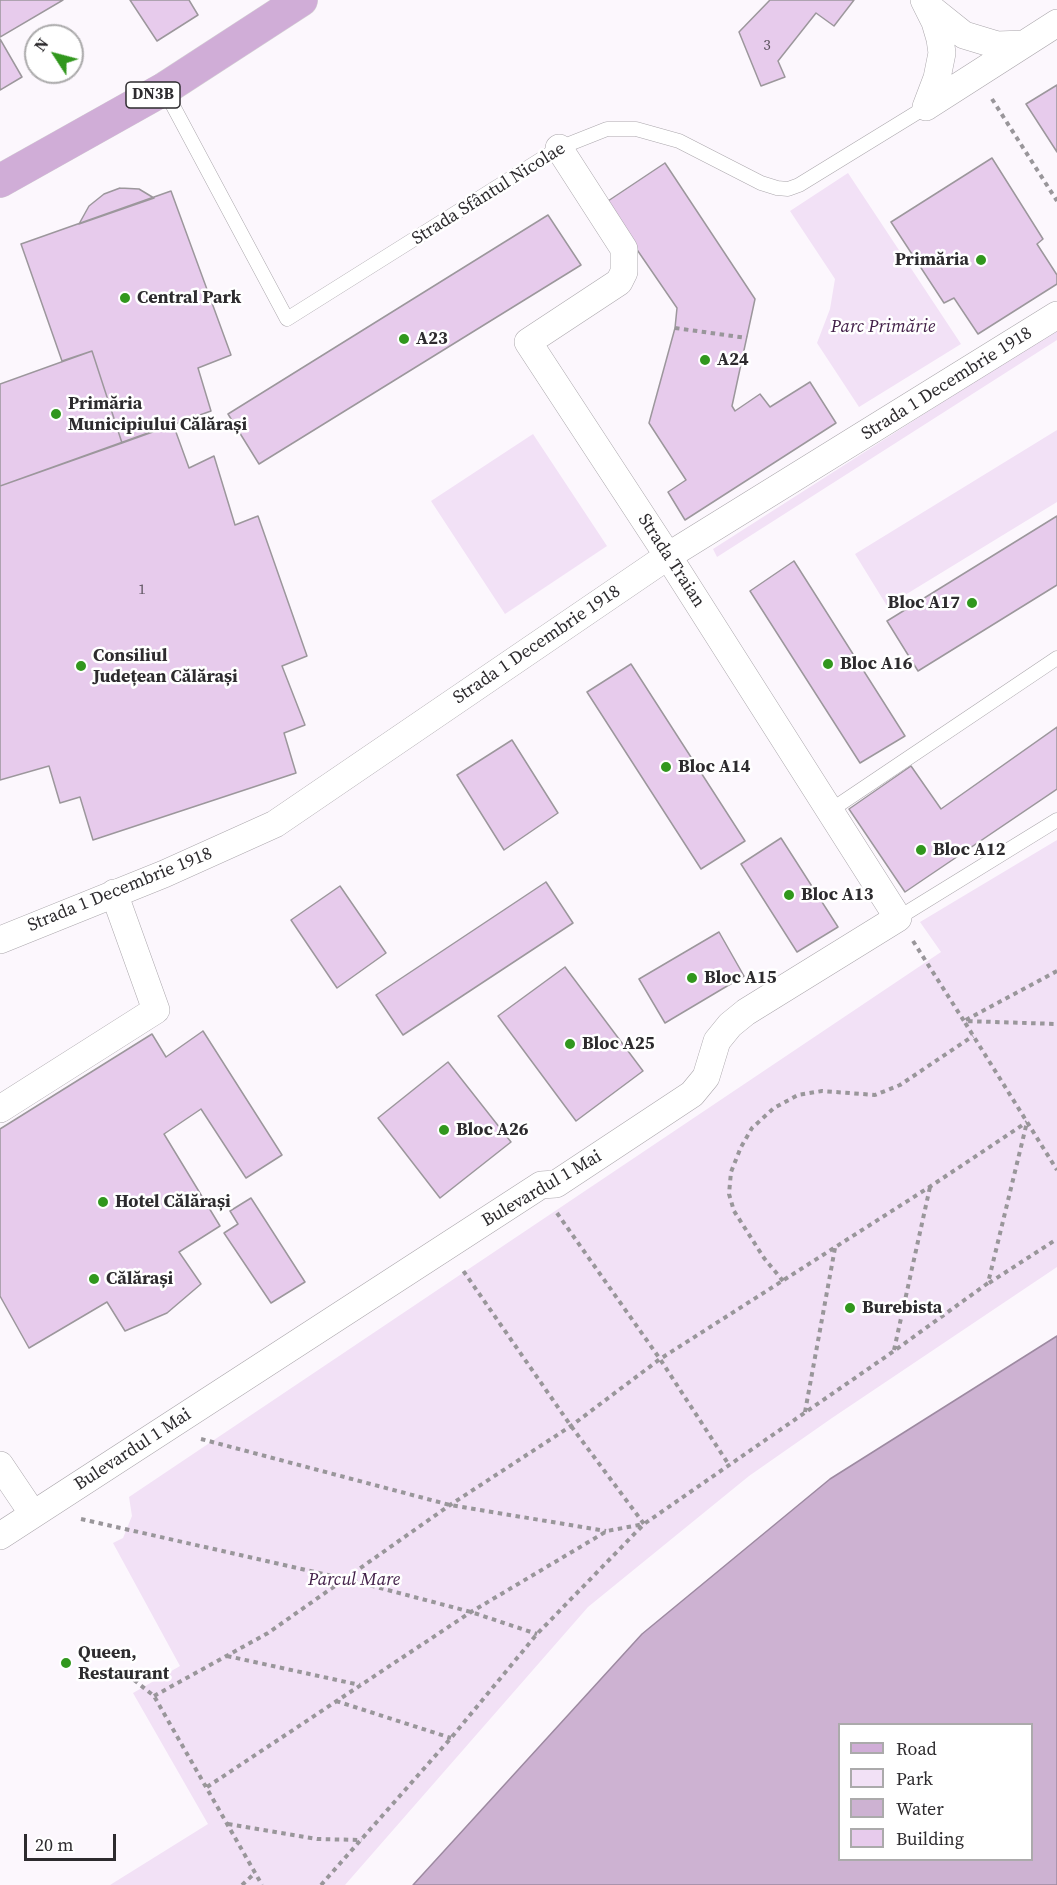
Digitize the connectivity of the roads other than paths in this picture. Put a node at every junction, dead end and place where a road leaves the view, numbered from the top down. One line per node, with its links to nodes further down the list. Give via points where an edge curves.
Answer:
1 (301, 0): 5 (main road, DN3B)
2 (926, 3): 4 (street, via 964,35 997,45); 6 (street, via 942,53)
3 (1057, 23): 4 (street, Strada Sfântul Nicolae)
4 (1024, 44): 6 (street, Strada Sfântul Nicolae)
5 (164, 89): 7 (lane, Strada Sfântul Nicolae, via 288,319); 8 (main road, DN3B)
6 (926, 107): 7 (lane, Strada Sfântul Nicolae, via 788,189 761,183 680,141 636,129 607,129)
7 (559, 148): 10 (street, Strada Traian, via 624,249 624,272 619,282 528,342)
8 (0, 181)
9 (1056, 319): 10 (street, Strada 1 Decembrie 1918)
10 (668, 556): 12 (street, Strada Traian); 14 (street, Strada 1 Decembrie 1918, via 275,824)
11 (1057, 658): 12 (lane)
12 (831, 810): 15 (street, Strada Traian)
13 (1057, 820): 15 (lane, Bulevardul 1 Mai)
14 (114, 893): 16 (street, Strada 1 Decembrie 1918); 17 (street, via 156,1010)
15 (898, 918): 19 (street, Bulevardul 1 Mai, via 730,1025 717,1041 706,1077 692,1094 556,1184 542,1185)
16 (0, 940)
17 (0, 1109)
18 (0, 1465): 19 (street)
19 (33, 1514): 20 (street, Bulevardul 1 Mai)
20 (0, 1536)

